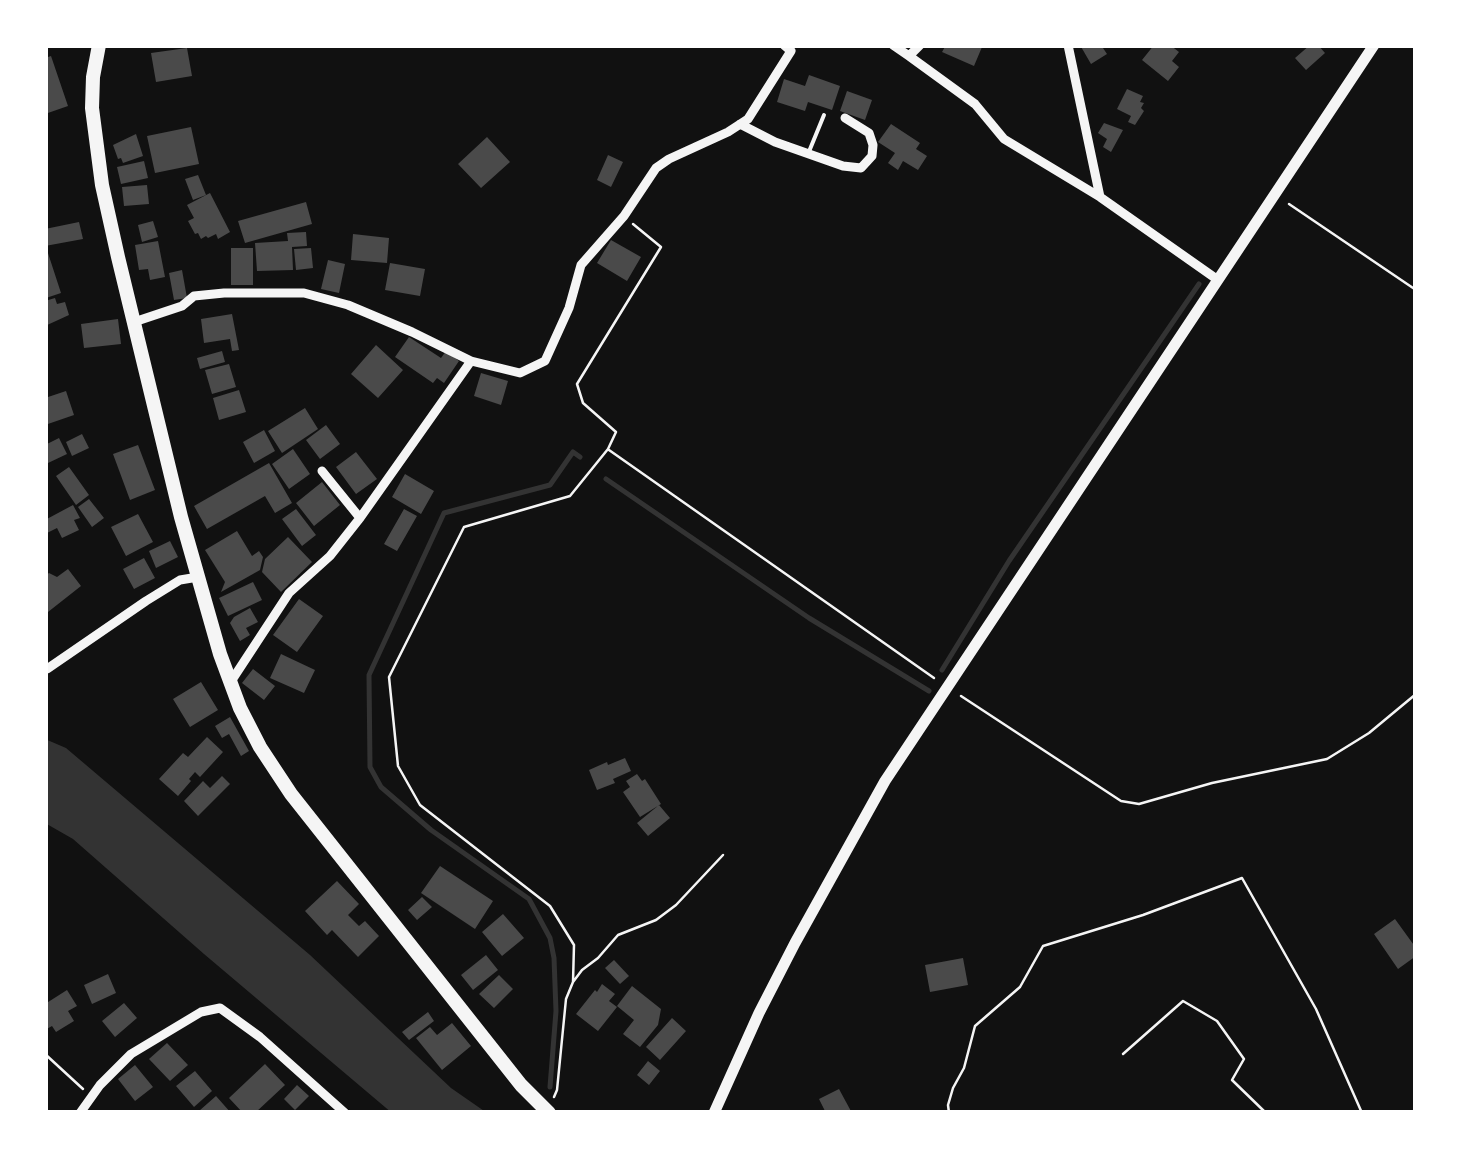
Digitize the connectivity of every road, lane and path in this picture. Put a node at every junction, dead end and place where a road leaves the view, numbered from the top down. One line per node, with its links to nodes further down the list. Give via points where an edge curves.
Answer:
1 (99, 45): 17 (main road, via 93,90 97,152)
2 (784, 45): 10 (street, via 791,51 784,65)
3 (894, 45): 7 (street)
4 (920, 45): 7 (street)
5 (1068, 45): 13 (street)
6 (1374, 45): 12 (street)
7 (909, 56): 13 (street, via 976,104 1004,138)
8 (824, 115): 11 (lane)
9 (845, 118): 11 (street, via 869,132 872,156 861,168)
10 (740, 124): 11 (street); 14 (street, via 656,168)
11 (808, 154)
12 (1274, 194): 15 (street); 16 (path)
13 (1100, 196): 15 (street)
14 (624, 216): 18 (street, via 580,265 545,360 520,373); 19 (path, via 660,247 577,384 583,403 616,432)
15 (1218, 280): 25 (street)
16 (1416, 290)
17 (134, 322): 18 (street, via 194,296 304,293 348,305); 22 (main road)
18 (471, 362): 21 (street)
19 (608, 449): 25 (path); 28 (path, via 570,496 464,527 389,677 398,766 412,792 550,906 574,945)
20 (322, 471): 21 (street)
21 (360, 518): 24 (street, via 289,593)
22 (198, 577): 23 (street, via 180,580); 24 (main road)
23 (47, 670)
24 (230, 683): 34 (main road, via 251,731 292,794)
25 (948, 688): 26 (path, via 1120,801 1139,804 1327,759); 35 (street, via 845,851)
26 (1416, 694)
27 (723, 856): 28 (path, via 676,905 618,935)
28 (573, 982): 34 (path)
29 (45, 1054): 31 (path)
30 (1123, 1054): 37 (path, via 1184,1001 1217,1021 1244,1059 1232,1080)
31 (91, 1096): 32 (street); 33 (street, via 131,1054 201,1012 220,1008)
32 (80, 1113)
33 (345, 1113)
34 (549, 1113)
35 (714, 1113)
36 (949, 1113): 38 (path, via 975,1026 1020,987 1044,946 1242,878 1316,1009)
37 (1266, 1113)
38 (1362, 1113)

